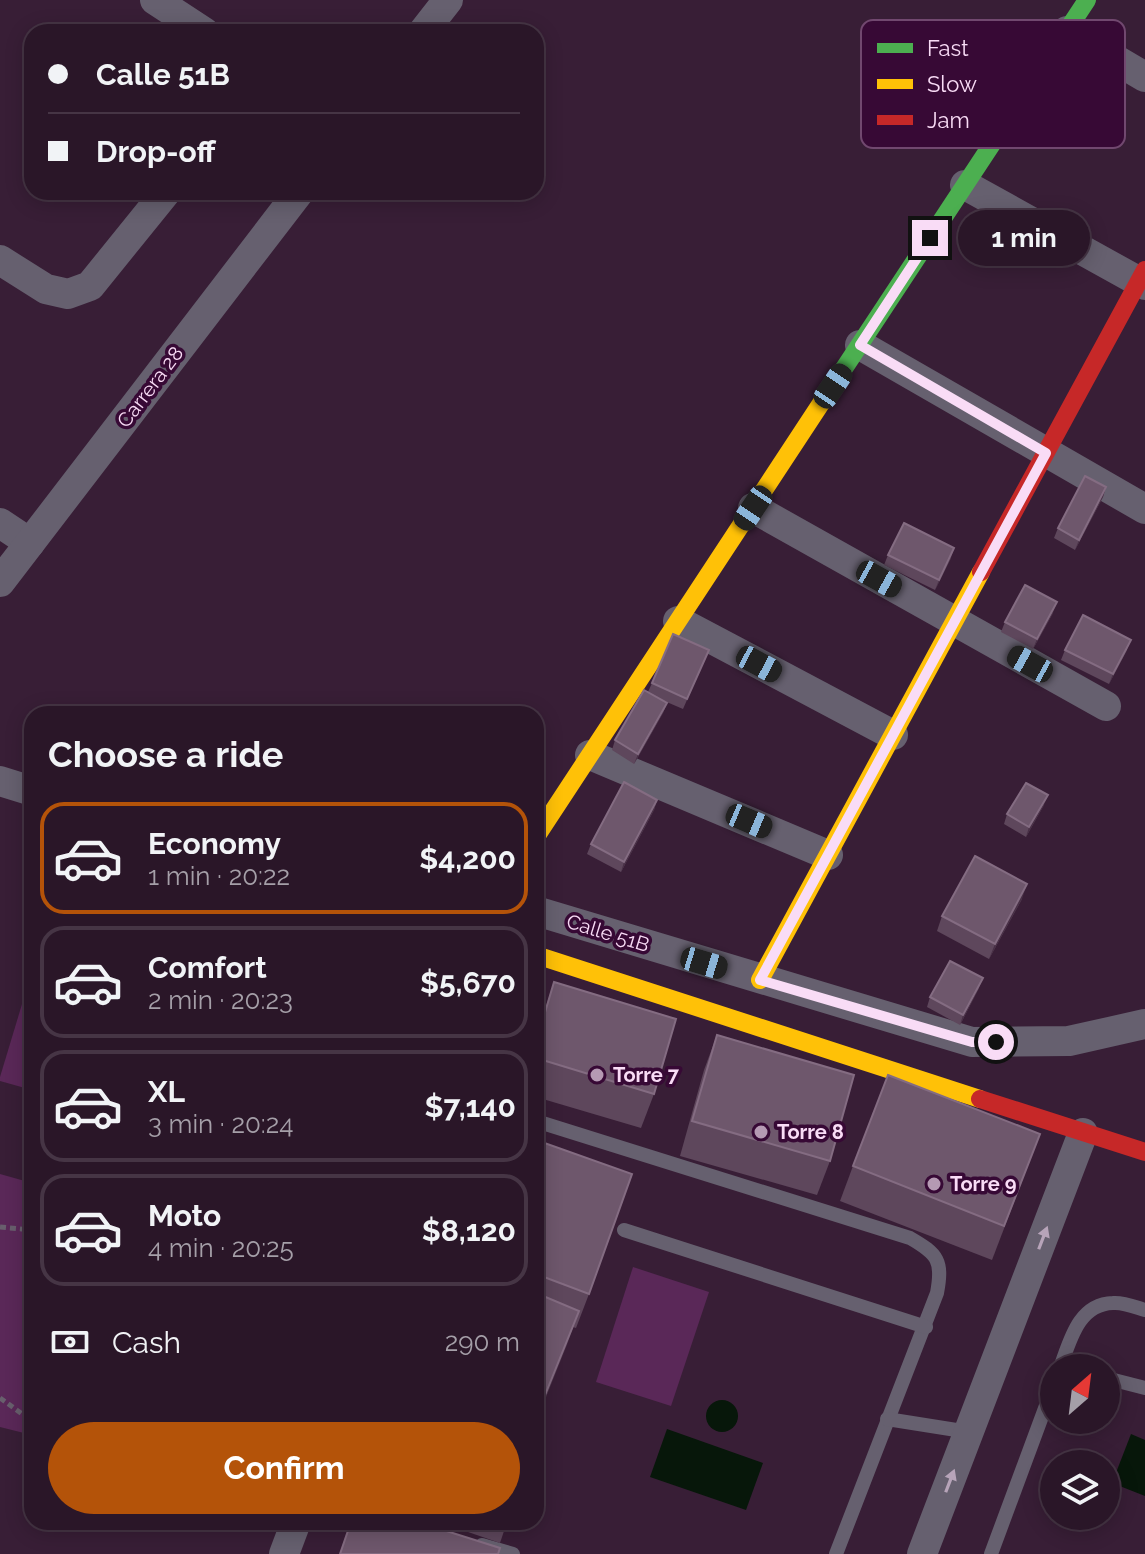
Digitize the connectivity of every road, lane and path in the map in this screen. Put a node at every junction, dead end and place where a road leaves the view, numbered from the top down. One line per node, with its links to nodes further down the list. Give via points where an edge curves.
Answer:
1 (155, 0): 5 (street)
2 (448, 0): 6 (street)
3 (1087, 0): 4 (street)
4 (1074, 20)
5 (192, 24)
6 (429, 24)
7 (1125, 65): 8 (street)
8 (1145, 77)
9 (990, 148): 10 (street)
10 (965, 185): 14 (street); 15 (street)
11 (160, 200): 13 (street, via 90,286 68,294 46,289)
12 (293, 200): 20 (street, Carrera 28)
13 (0, 260)
14 (1143, 279): 16 (street)
15 (860, 345): 16 (street); 17 (street)
16 (1046, 453): 18 (street); 23 (street)
17 (753, 508): 22 (street); 23 (street)
18 (1145, 509)
19 (0, 523): 20 (street)
20 (30, 543): 21 (street, Carrera 28)
21 (0, 582)
22 (678, 621): 25 (street); 26 (street)
23 (955, 621): 24 (street); 25 (street)
24 (1106, 706)
25 (893, 735): 30 (street)
26 (590, 755): 29 (street); 30 (street)
27 (0, 781): 28 (street)
28 (24, 788)
29 (544, 825)
30 (828, 855): 33 (street)
31 (544, 913): 33 (street, Calle 51B)
32 (544, 958): 36 (street)
33 (760, 980): 34 (street, Calle 51B, via 972,1042 1069,1041)
34 (1145, 1024)
35 (544, 1124): 42 (lane, via 910,1238 932,1251 941,1270)
36 (1083, 1133): 37 (street); 50 (street, one-way to 36)
37 (1145, 1152)
38 (0, 1227): 39 (path)
39 (24, 1229)
40 (624, 1230): 42 (lane)
41 (1145, 1310): 43 (lane, via 1115,1303 1096,1307 1079,1320)
42 (926, 1327): 48 (lane)
43 (1068, 1354)
44 (1120, 1382): 45 (lane)
45 (1145, 1388)
46 (0, 1398): 47 (path)
47 (24, 1415)
48 (887, 1419): 50 (lane); 55 (lane)
49 (1040, 1422): 57 (lane)
50 (969, 1432): 56 (street, one-way to 50)
51 (293, 1530): 53 (street)
52 (470, 1542): 54 (lane)
53 (284, 1554)
54 (513, 1554)
55 (836, 1554)
56 (922, 1554)
57 (991, 1554)

